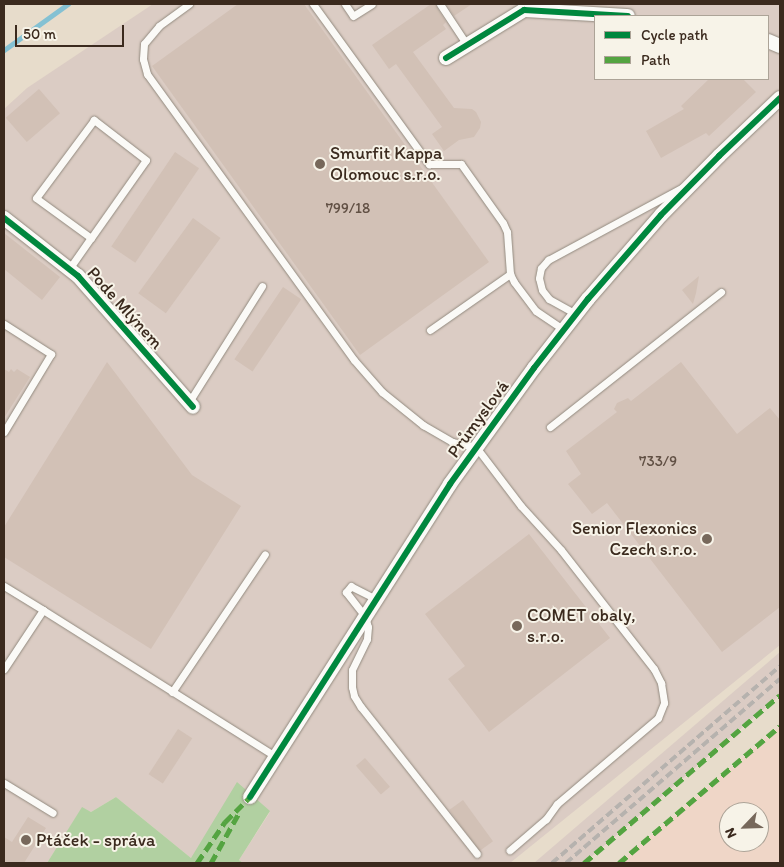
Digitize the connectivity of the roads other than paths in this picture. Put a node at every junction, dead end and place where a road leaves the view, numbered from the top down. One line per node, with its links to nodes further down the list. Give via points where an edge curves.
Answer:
1 (189, 4): 25 (lane, via 159,26 144,44 147,74 354,360 382,392 423,425 452,442)
2 (313, 4): 15 (lane, via 429,164 462,164 498,212 507,232)
3 (345, 4): 4 (lane, via 353,16)
4 (372, 4)
5 (440, 4): 8 (lane)
6 (547, 7): 7 (street); 8 (street, via 524,10)
7 (619, 15)
8 (468, 45): 9 (street)
9 (446, 58)
10 (780, 98): 11 (street, Průmyslová)
11 (694, 180): 18 (street, Průmyslová); 18 (lane, via 548,260 541,268 542,290 556,305)
12 (4, 218): 14 (street, Pode Mlýnem)
13 (91, 238): 13 (lane, via 36,198 94,120 146,160); 14 (lane)
14 (69, 269): 22 (street, Pode Mlýnem)
15 (510, 274): 20 (lane); 21 (lane, via 536,312)
16 (262, 286): 22 (lane)
17 (721, 292): 23 (lane)
18 (576, 314): 21 (street, Průmyslová)
19 (4, 324): 24 (lane, via 51,354)
20 (430, 330)
21 (564, 330): 25 (street, Průmyslová)
22 (191, 405)
23 (550, 426)
24 (4, 432)
25 (476, 447): 28 (street, Průmyslová); 37 (lane, via 654,669 664,693 658,718 557,804 546,819)
26 (265, 554): 32 (lane)
27 (4, 586): 29 (lane)
28 (376, 599): 30 (street, Průmyslová); 30 (lane, via 351,586 346,592)
29 (43, 610): 31 (lane); 32 (lane)
30 (365, 616): 33 (street, Průmyslová); 38 (lane, via 369,632 352,670 354,696)
31 (4, 669)
32 (172, 692): 33 (lane)
33 (276, 757): 35 (street, Průmyslová)
34 (4, 783): 36 (lane)
35 (250, 797)
36 (53, 814)
37 (510, 850)
38 (477, 854)

